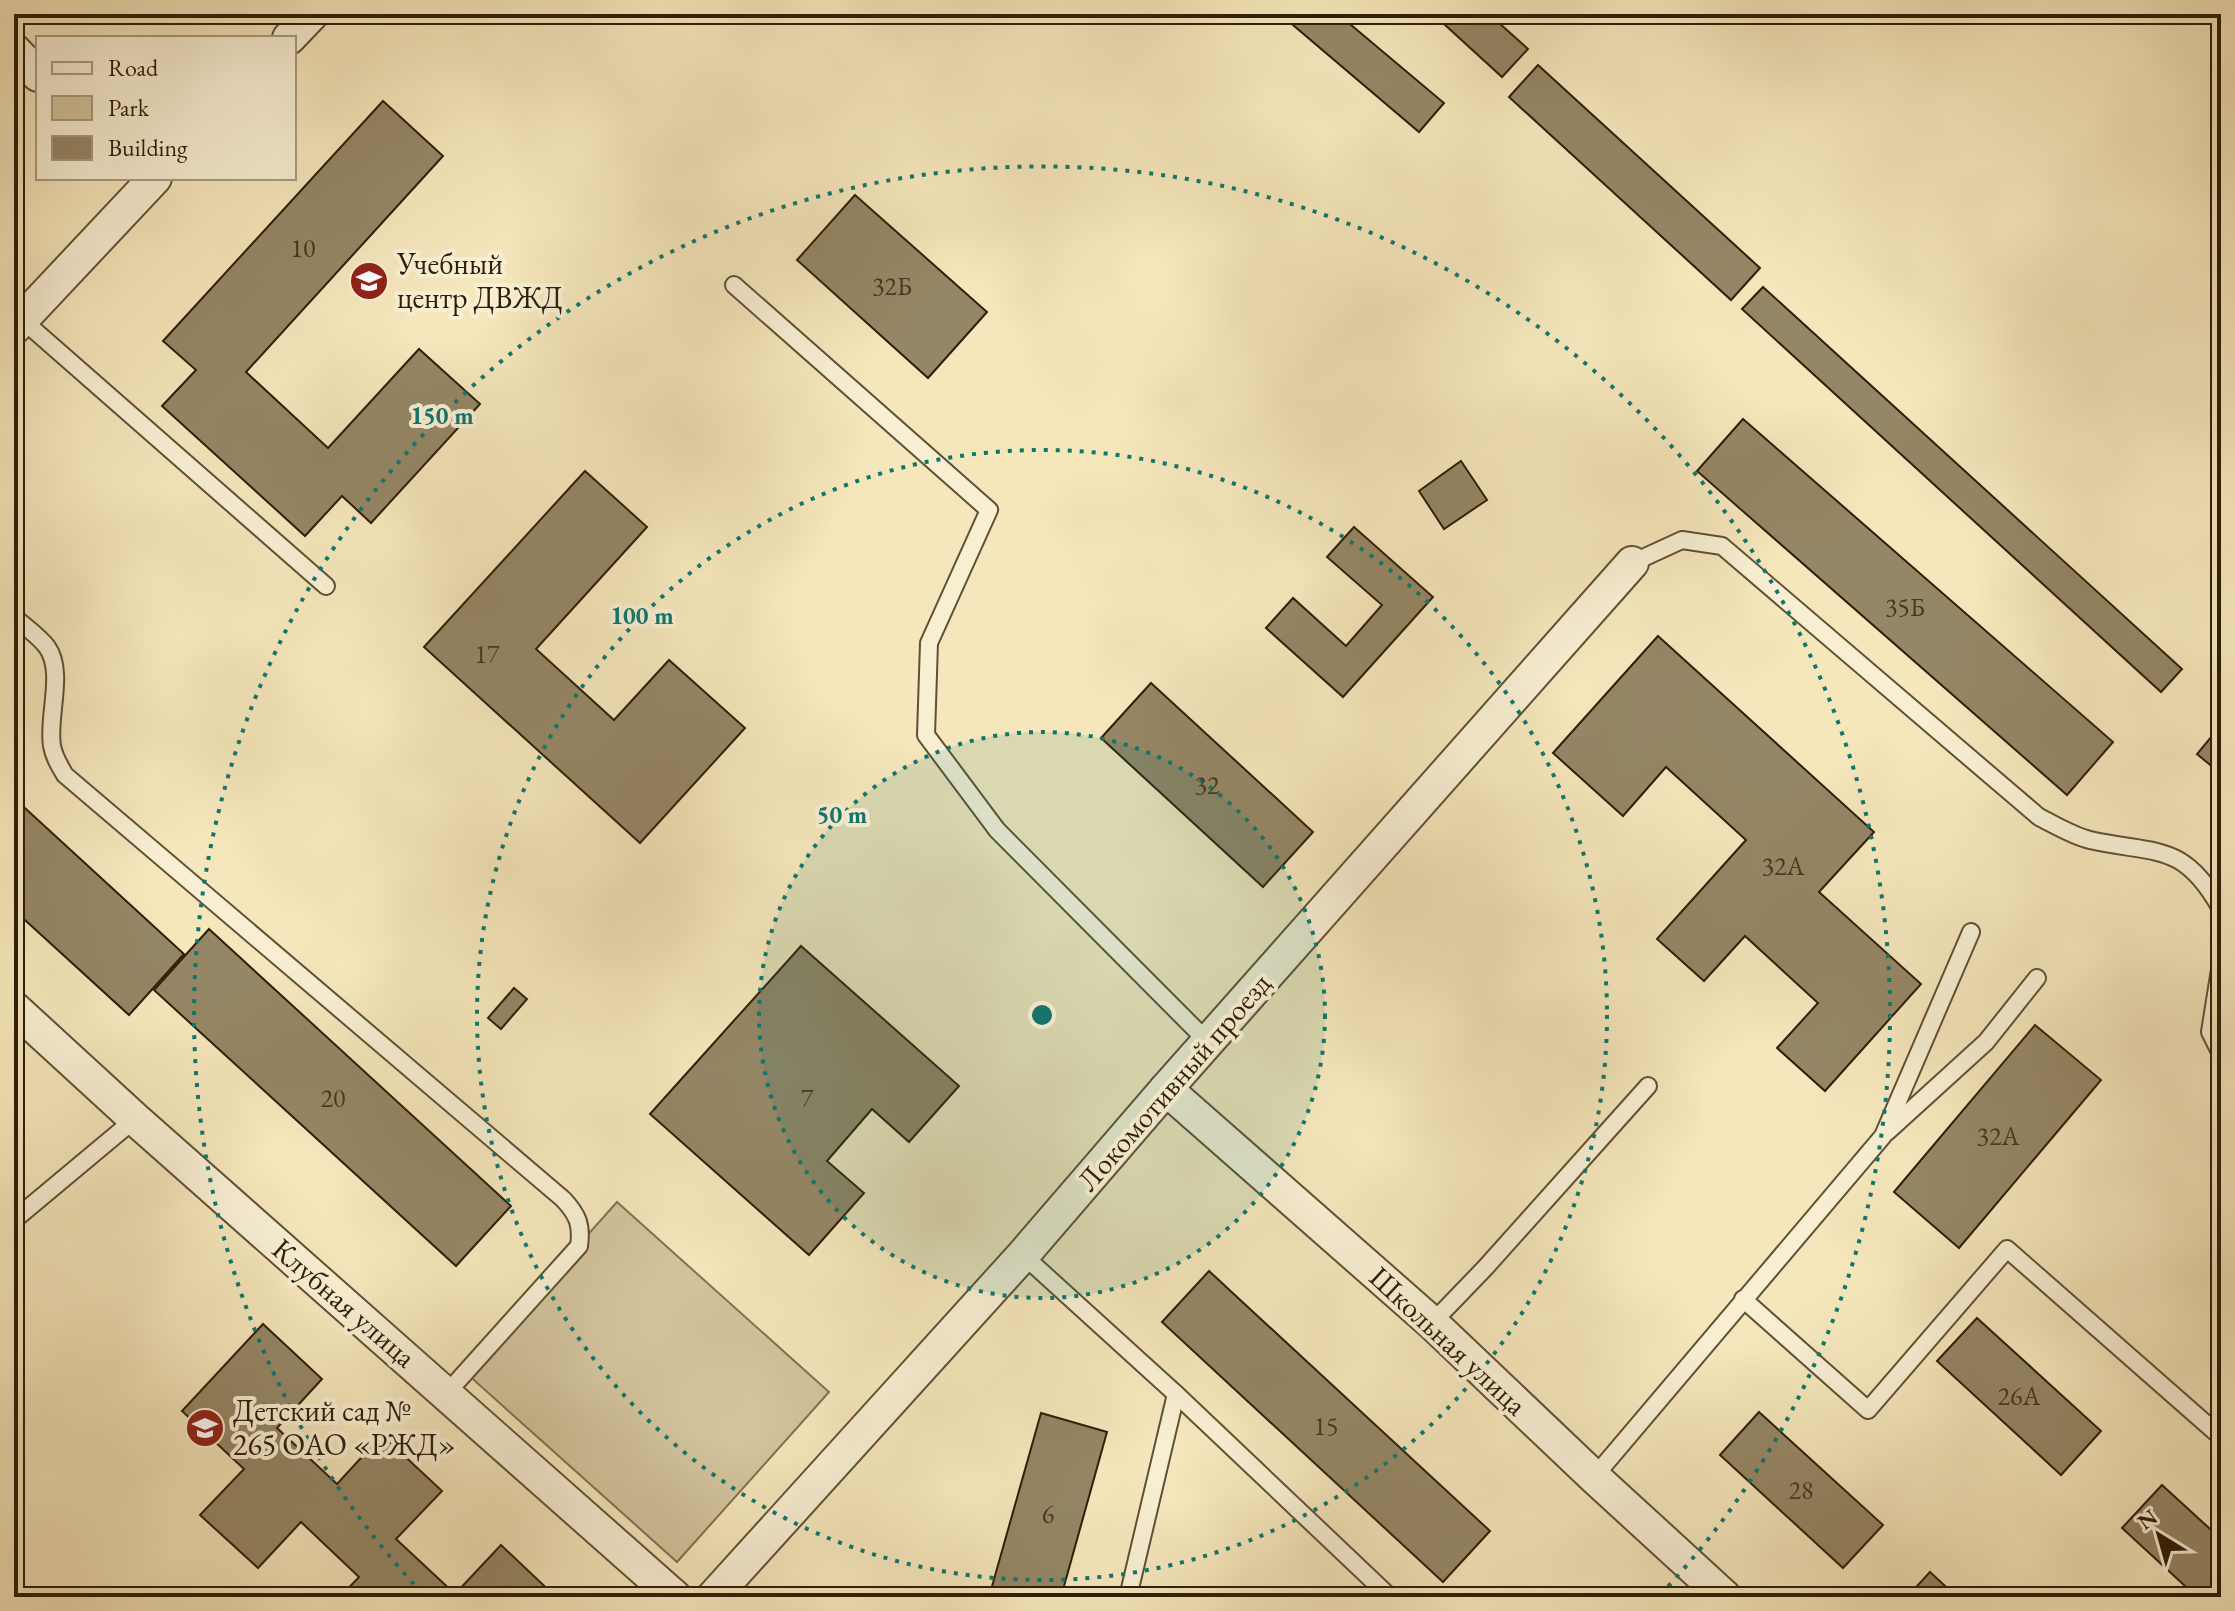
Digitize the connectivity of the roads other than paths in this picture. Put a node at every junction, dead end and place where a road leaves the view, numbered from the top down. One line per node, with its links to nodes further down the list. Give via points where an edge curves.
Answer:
1 (312, 14): 2 (street)
2 (291, 36)
3 (14, 50): 4 (street)
4 (36, 73)
5 (145, 181): 7 (street)
6 (734, 285): 16 (lane, via 989,510 929,643 926,735 997,830)
7 (17, 320): 9 (lane)
8 (1632, 563): 11 (lane, via 1682,540 1722,546 2039,817 2087,840 2161,852 2190,865); 16 (street, Локомотивный проезд)
9 (326, 586)
10 (14, 617): 26 (lane, via 47,647 53,661 52,743 65,775 575,1212 581,1228 579,1246)
11 (2221, 909)
12 (1971, 932): 21 (lane)
13 (2221, 963): 17 (lane, via 2210,1032)
14 (2037, 978): 21 (lane, via 1986,1042)
15 (14, 1008): 20 (street, Клубная улица)
16 (1208, 1042): 19 (street, Локомотивный проезд)
17 (2221, 1054)
18 (1648, 1086): 25 (lane)
19 (1166, 1089): 23 (street, Локомотивный проезд); 25 (street, Школьная улица)
20 (135, 1119): 22 (lane); 26 (street, Клубная улица)
21 (1883, 1136): 24 (lane)
22 (14, 1220)
23 (1023, 1255): 27 (lane); 31 (street, Локомотивный проезд)
24 (1743, 1299): 28 (lane, via 1868,1410 2007,1249); 29 (lane)
25 (1432, 1323): 29 (street, Школьная улица)
26 (446, 1394): 30 (street, Клубная улица)
27 (1176, 1394): 32 (lane); 33 (lane)
28 (2221, 1437)
29 (1594, 1477): 34 (street, Школьная улица)
30 (675, 1597)
31 (713, 1597)
32 (1128, 1597)
33 (1390, 1597)
34 (1725, 1597)

